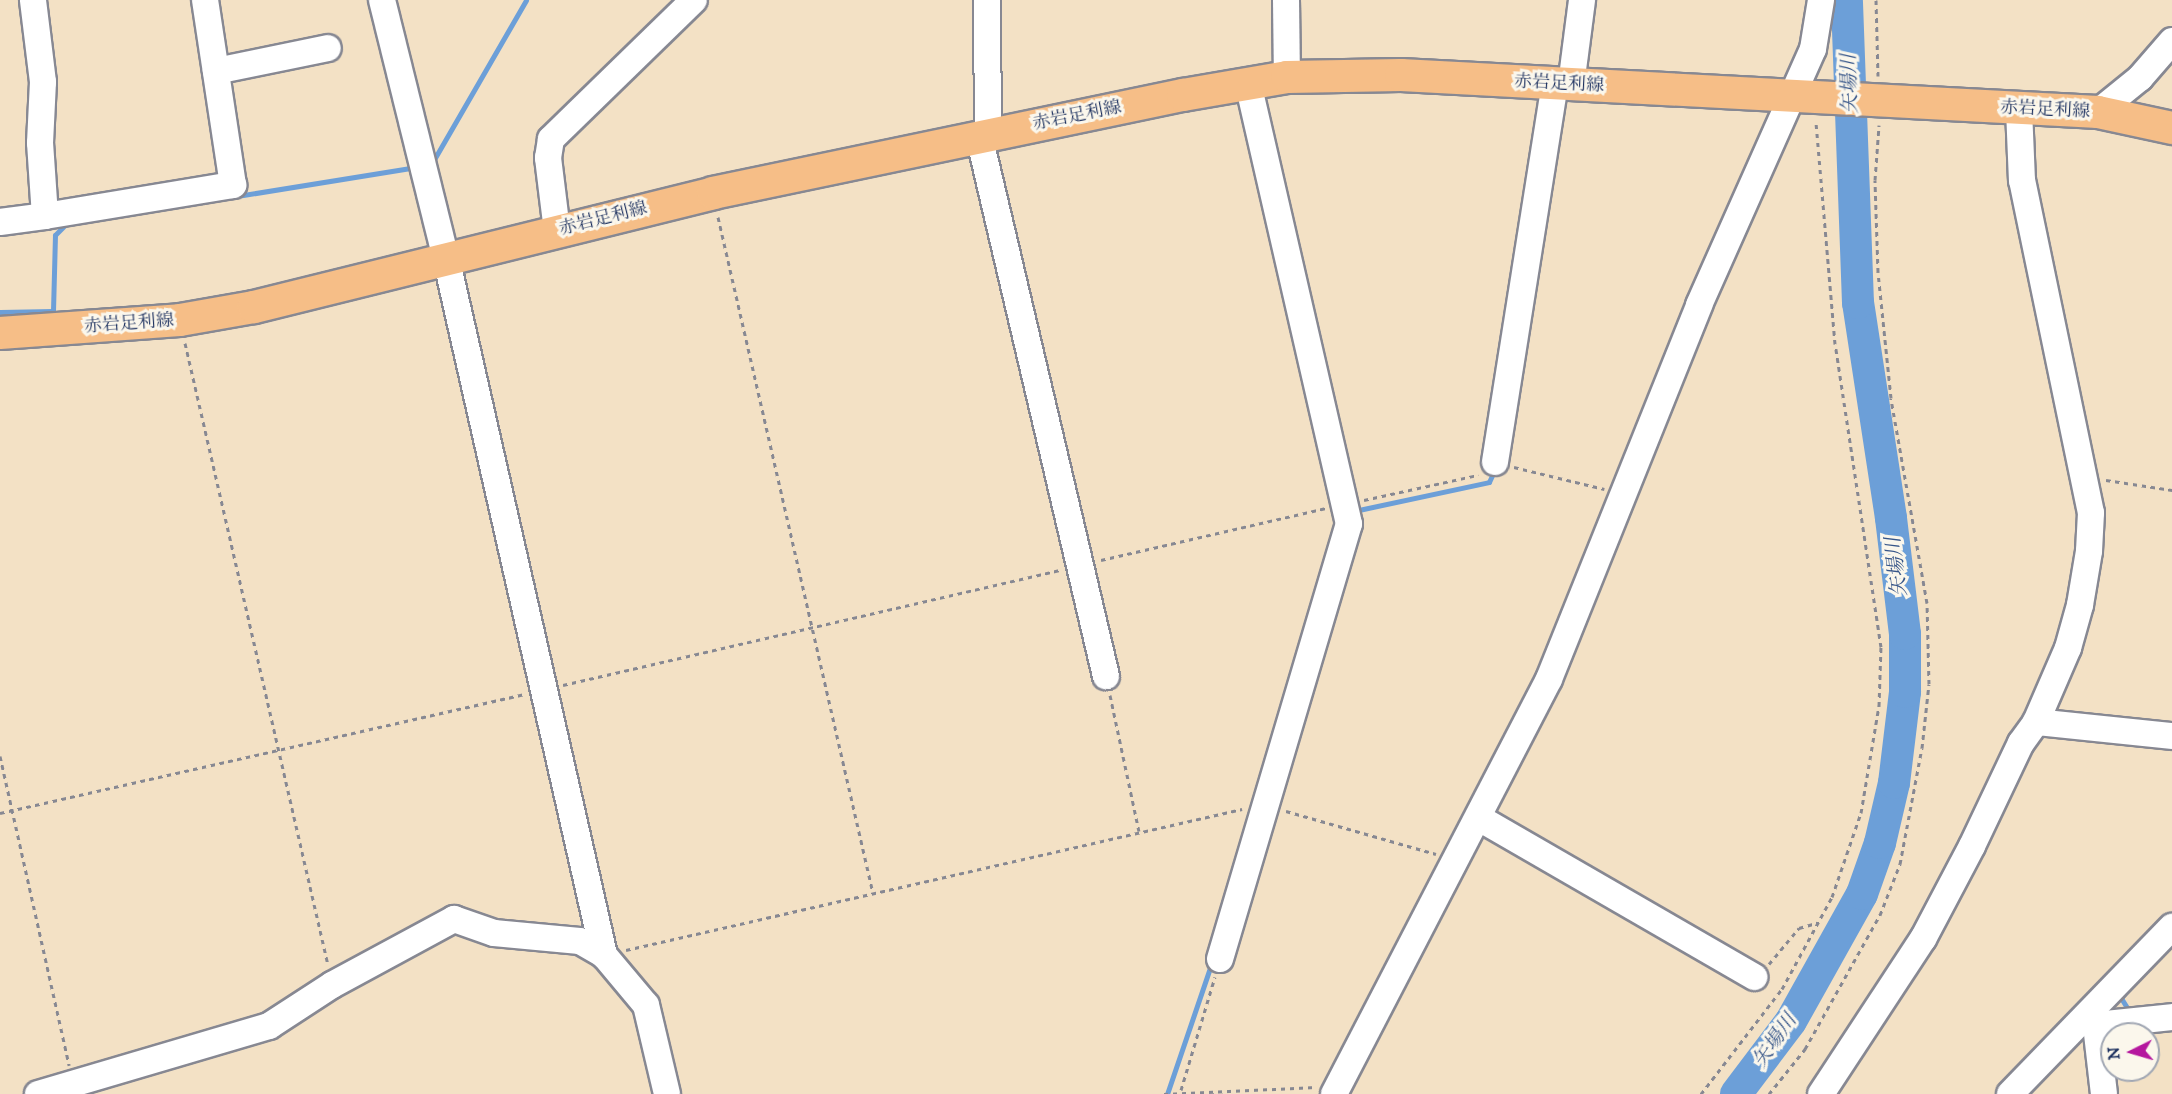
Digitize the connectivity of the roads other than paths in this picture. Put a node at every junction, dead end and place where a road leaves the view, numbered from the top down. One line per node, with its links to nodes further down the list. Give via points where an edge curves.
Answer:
1 (33, 0): 20 (street, via 43,82 40,143)
2 (205, 0): 11 (street)
3 (382, 0): 23 (street)
4 (694, 0): 22 (street, via 551,139 548,158)
5 (987, 0): 19 (street)
6 (1287, 0): 12 (street)
7 (1582, 0): 14 (street)
8 (1821, 0): 15 (street)
9 (2172, 41): 17 (street, via 2140,78)
10 (328, 48): 11 (street)
11 (216, 71): 20 (street, via 233,185)
12 (1287, 77): 13 (main road, 赤岩足利線); 14 (main road, 赤岩足利線, via 1401,75)
13 (1248, 84): 19 (main road, 赤岩足利線); 32 (street, via 1350,524)
14 (1563, 85): 15 (main road, 赤岩足利線); 25 (street)
15 (1809, 103): 16 (main road, 赤岩足利線, via 1874,100); 29 (street, via 1622,493 1549,679)
16 (2019, 109): 17 (main road, 赤岩足利線); 27 (street, via 2022,181 2086,477 2089,551 2068,648)
17 (2098, 112): 18 (main road, 赤岩足利線)
18 (2172, 129)
19 (984, 135): 22 (main road, 赤岩足利線); 26 (street)
20 (45, 216): 21 (street)
21 (0, 222)
22 (556, 231): 23 (main road, 赤岩足利線)
23 (446, 258): 24 (main road, 赤岩足利線, via 254,307 180,320); 31 (street)
24 (0, 333)
25 (1495, 462)
26 (1106, 676)
27 (2036, 722): 28 (street); 39 (street, via 2021,742 1923,939)
28 (2172, 736)
29 (1479, 818): 33 (street); 36 (street)
30 (2172, 927): 35 (street)
31 (604, 955): 37 (street, via 580,941 494,933 454,919 332,985 268,1026); 38 (street, via 646,1005)
32 (1220, 959)
33 (1754, 977)
34 (2172, 1017): 35 (street)
35 (2092, 1020): 40 (street); 41 (street)
36 (1327, 1090)
37 (38, 1094)
38 (667, 1094)
39 (1821, 1094)
40 (2010, 1094)
41 (2104, 1094)

